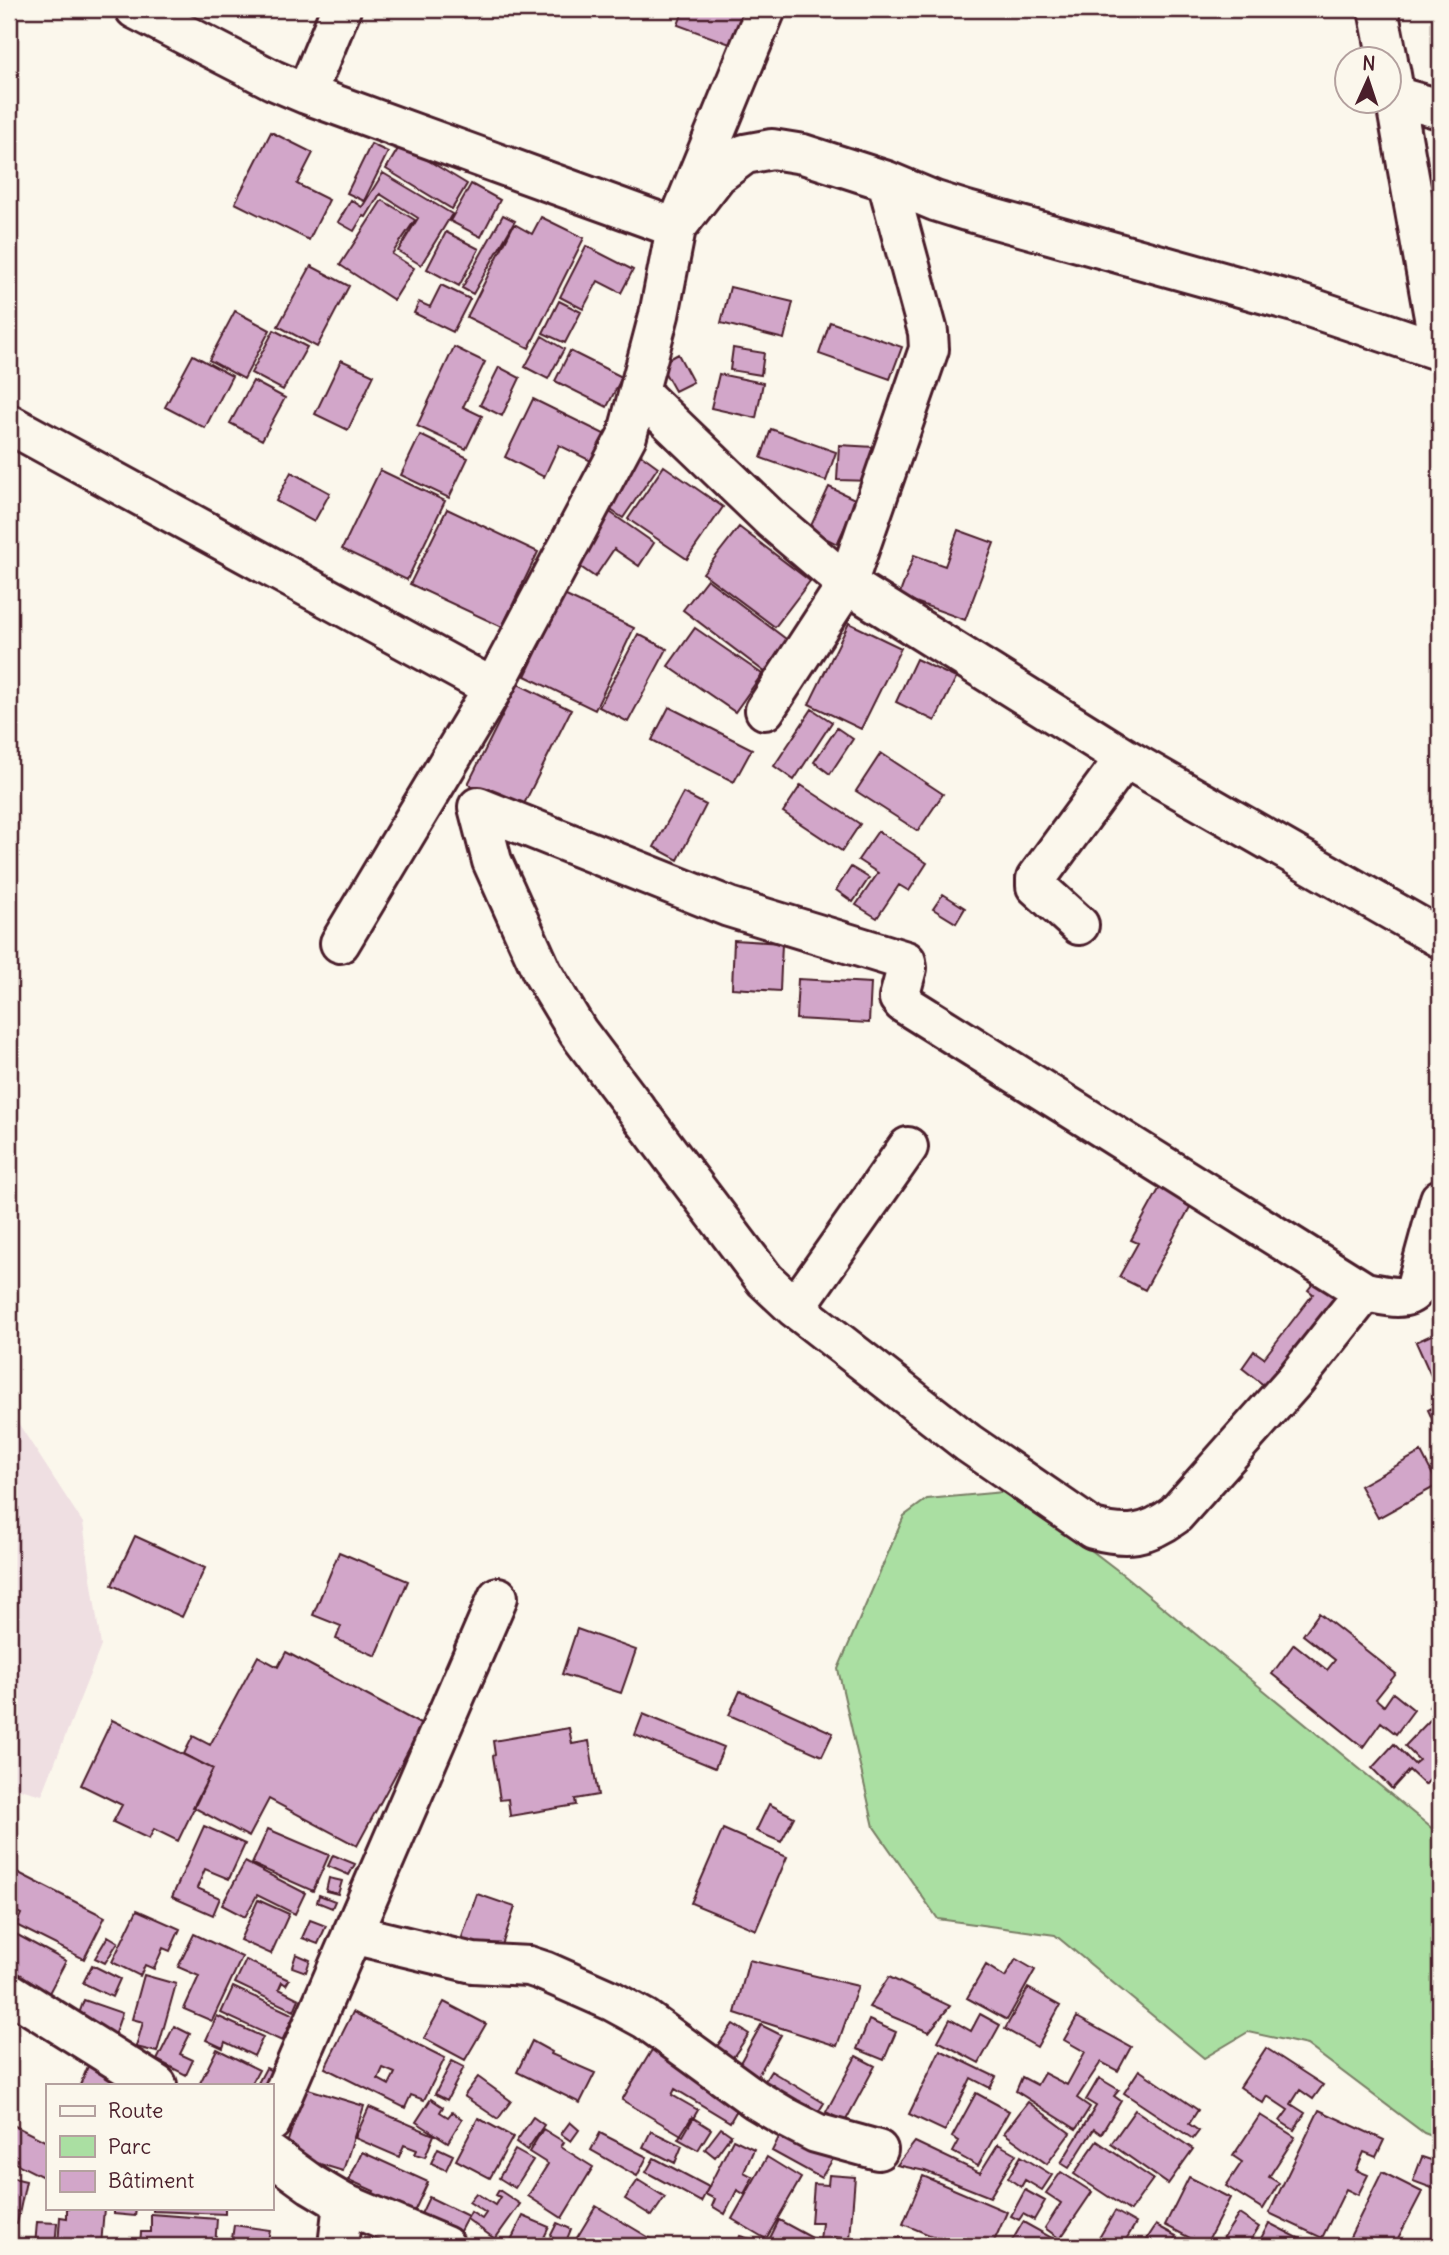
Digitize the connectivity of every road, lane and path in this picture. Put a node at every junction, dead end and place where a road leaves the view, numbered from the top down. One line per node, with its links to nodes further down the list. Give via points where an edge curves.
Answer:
1 (135, 9): 7 (street)
2 (341, 9): 7 (street)
3 (766, 9): 11 (street)
4 (1378, 9): 5 (street)
5 (1385, 46)
6 (1404, 90): 8 (street)
7 (306, 94): 11 (street)
8 (1440, 109)
9 (1398, 116): 12 (street)
10 (887, 181): 11 (street, via 803,154 772,149 746,154 717,175); 12 (street, via 967,211 1294,302); 15 (street, via 929,349)
11 (676, 228): 13 (street)
12 (1440, 351)
13 (639, 392): 15 (street, via 772,520); 16 (street, via 628,436)
14 (9, 424): 16 (street)
15 (847, 584): 17 (street); 18 (street)
16 (493, 688): 21 (street)
17 (765, 710)
18 (1125, 758): 19 (street, via 1036,879 1036,886); 20 (street)
19 (1079, 925)
20 (1440, 938)
21 (340, 943)
22 (908, 1147): 25 (street)
23 (1440, 1199): 24 (street, via 1415,1290 1404,1297)
24 (1365, 1292): 25 (street, via 1295,1380 1175,1516 1143,1534 1113,1535 1093,1530 968,1443); 25 (street, via 903,1003 899,998 906,961 729,907 478,807 492,861 542,972 578,1032 765,1280)
25 (794, 1308)
26 (498, 1597): 27 (street)
27 (352, 1934): 30 (street); 31 (street, via 473,1963 544,1971 645,2019 755,2099 797,2123)
28 (9, 1992): 29 (street)
29 (156, 2084)
30 (273, 2117)
31 (878, 2150)
32 (273, 2156): 33 (street)
33 (342, 2203): 34 (street); 35 (street)
34 (338, 2246)
35 (445, 2246)

